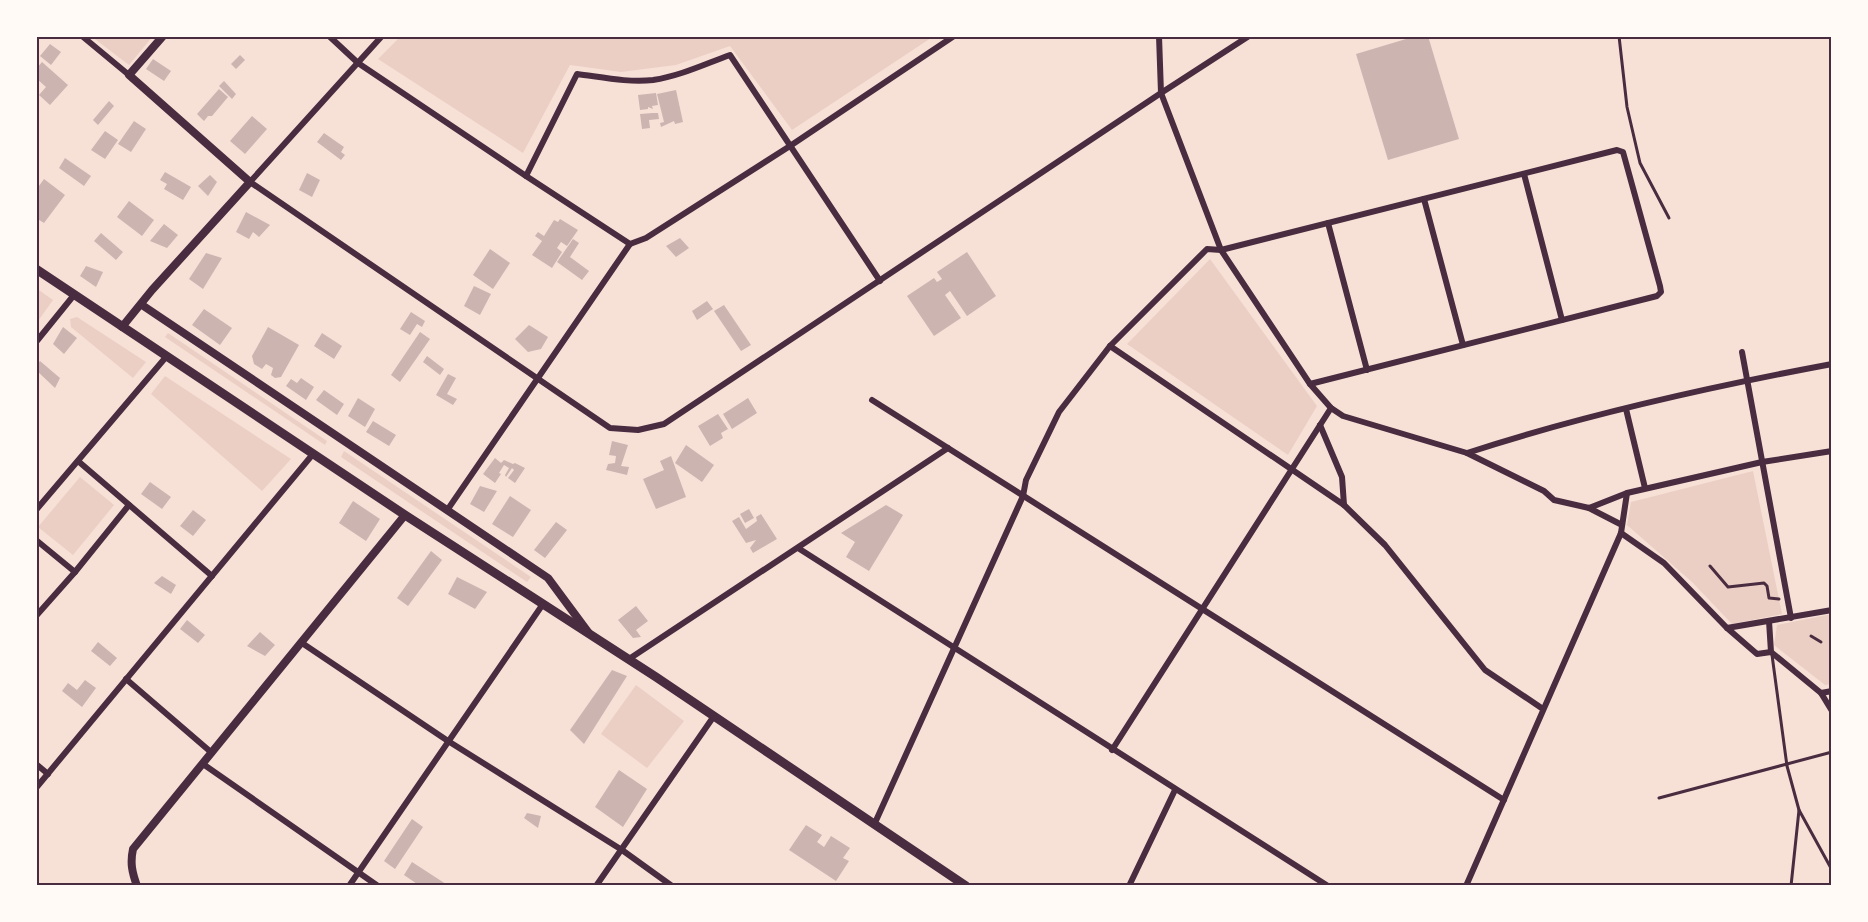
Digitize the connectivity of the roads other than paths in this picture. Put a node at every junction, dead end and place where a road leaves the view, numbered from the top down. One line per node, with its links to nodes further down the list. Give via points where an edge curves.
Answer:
1 (81, 36): 10 (street)
2 (163, 36): 10 (street)
3 (329, 36): 9 (street)
4 (382, 36): 9 (street)
5 (954, 36): 12 (street)
6 (1159, 36): 11 (street)
7 (1249, 36): 11 (street)
8 (1619, 36): 17 (lane, via 1627,107 1640,164)
9 (358, 63): 14 (street); 15 (street)
10 (129, 75): 15 (street)
11 (1161, 93): 20 (street); 22 (street)
12 (790, 146): 14 (street, via 730,55 652,80 577,74); 19 (street, via 646,238); 22 (street)
13 (1524, 174): 16 (street); 25 (street); 25 (street, via 1617,150 1623,152 1660,286 1658,296)
14 (526, 176): 19 (street)
15 (250, 182): 24 (street); 34 (street)
16 (1424, 199): 18 (street); 28 (street)
17 (1669, 218)
18 (1328, 223): 20 (street); 33 (street)
19 (630, 244): 34 (street)
20 (1221, 250): 29 (street, via 1207,249); 36 (street)
21 (36, 268): 23 (main road)
22 (880, 281): 34 (street, via 664,424 638,430 610,428)
23 (74, 295): 26 (main road); 27 (street)
24 (142, 305): 26 (street); 54 (street)
25 (1562, 320): 28 (street)
26 (122, 327): 31 (main road)
27 (36, 342)
28 (1463, 345): 33 (street)
29 (1110, 346): 47 (street); 50 (street, via 1059,412 1026,480)
30 (1742, 352): 35 (street)
31 (166, 357): 44 (main road); 45 (street)
32 (1832, 364): 35 (street)
33 (1367, 370): 36 (street)
34 (538, 379): 54 (street)
35 (1748, 380): 39 (street); 46 (street)
36 (1310, 384): 38 (street)
37 (872, 400): 41 (street)
38 (1331, 408): 40 (street); 43 (street, via 1343,416)
39 (1626, 409): 43 (street, via 1553,426); 48 (street)
40 (1320, 425): 47 (street); 52 (street, via 1342,477)
41 (948, 448): 50 (street); 59 (street)
42 (1832, 451): 46 (street)
43 (1467, 453): 53 (street, via 1544,491 1554,500)
44 (313, 454): 56 (main road); 61 (street)
45 (78, 461): 51 (street); 55 (street)
46 (1762, 462): 48 (street); 66 (street)
47 (1292, 468): 52 (street); 63 (street)
48 (1645, 488): 49 (street)
49 (1627, 493): 53 (street); 57 (street)
50 (1023, 496): 63 (street); 71 (street)
51 (129, 505): 60 (street); 61 (street)
52 (1344, 505): 77 (street, via 1385,545 1485,670)
53 (1589, 507): 57 (street)
54 (448, 509): 69 (street, via 548,578)
55 (36, 510)
56 (405, 515): 62 (main road); 70 (street)
57 (1621, 529): 68 (street, via 1664,563); 77 (street)
58 (36, 540): 60 (street)
59 (798, 548): 71 (street); 73 (street)
60 (75, 572): 65 (street)
61 (212, 576): 74 (street)
62 (543, 604): 69 (main road); 80 (street)
63 (1203, 609): 81 (street); 91 (street)
64 (1832, 610): 66 (street)
65 (36, 616)
66 (1791, 618): 67 (street)
67 (1769, 621): 68 (street); 72 (street)
68 (1727, 628): 72 (street, via 1757,654)
69 (588, 632): 73 (main road)
70 (302, 643): 80 (street); 83 (street)
71 (954, 648): 81 (street); 93 (street)
72 (1771, 652): 76 (street); 86 (lane)
73 (628, 659): 79 (main road)
74 (126, 679): 83 (street); 87 (street)
75 (1832, 692): 76 (street)
76 (1821, 693): 78 (street)
77 (1544, 709): 91 (street)
78 (1832, 711)
79 (714, 716): 93 (main road); 94 (street)
80 (448, 741): 94 (street); 96 (street)
81 (1112, 750): 89 (street)
82 (1832, 752): 86 (lane)
83 (212, 753): 85 (street)
84 (36, 764): 87 (street)
85 (203, 764): 96 (street); 97 (street, via 134,849 131,871)
86 (1787, 765): 90 (lane); 92 (lane)
87 (48, 774): 88 (street)
88 (36, 788)
89 (1175, 789): 103 (street); 104 (street)
90 (1659, 798)
91 (1504, 800): 105 (street)
92 (1799, 810): 95 (lane); 106 (lane)
93 (874, 825): 102 (main road)
94 (622, 850): 100 (street); 101 (street)
95 (1832, 870)
96 (358, 873): 98 (street); 99 (street)
97 (137, 886)
98 (349, 886)
99 (378, 886)
100 (596, 886)
101 (672, 886)
102 (966, 886)
103 (1129, 886)
104 (1328, 886)
105 (1466, 886)
106 (1791, 886)

